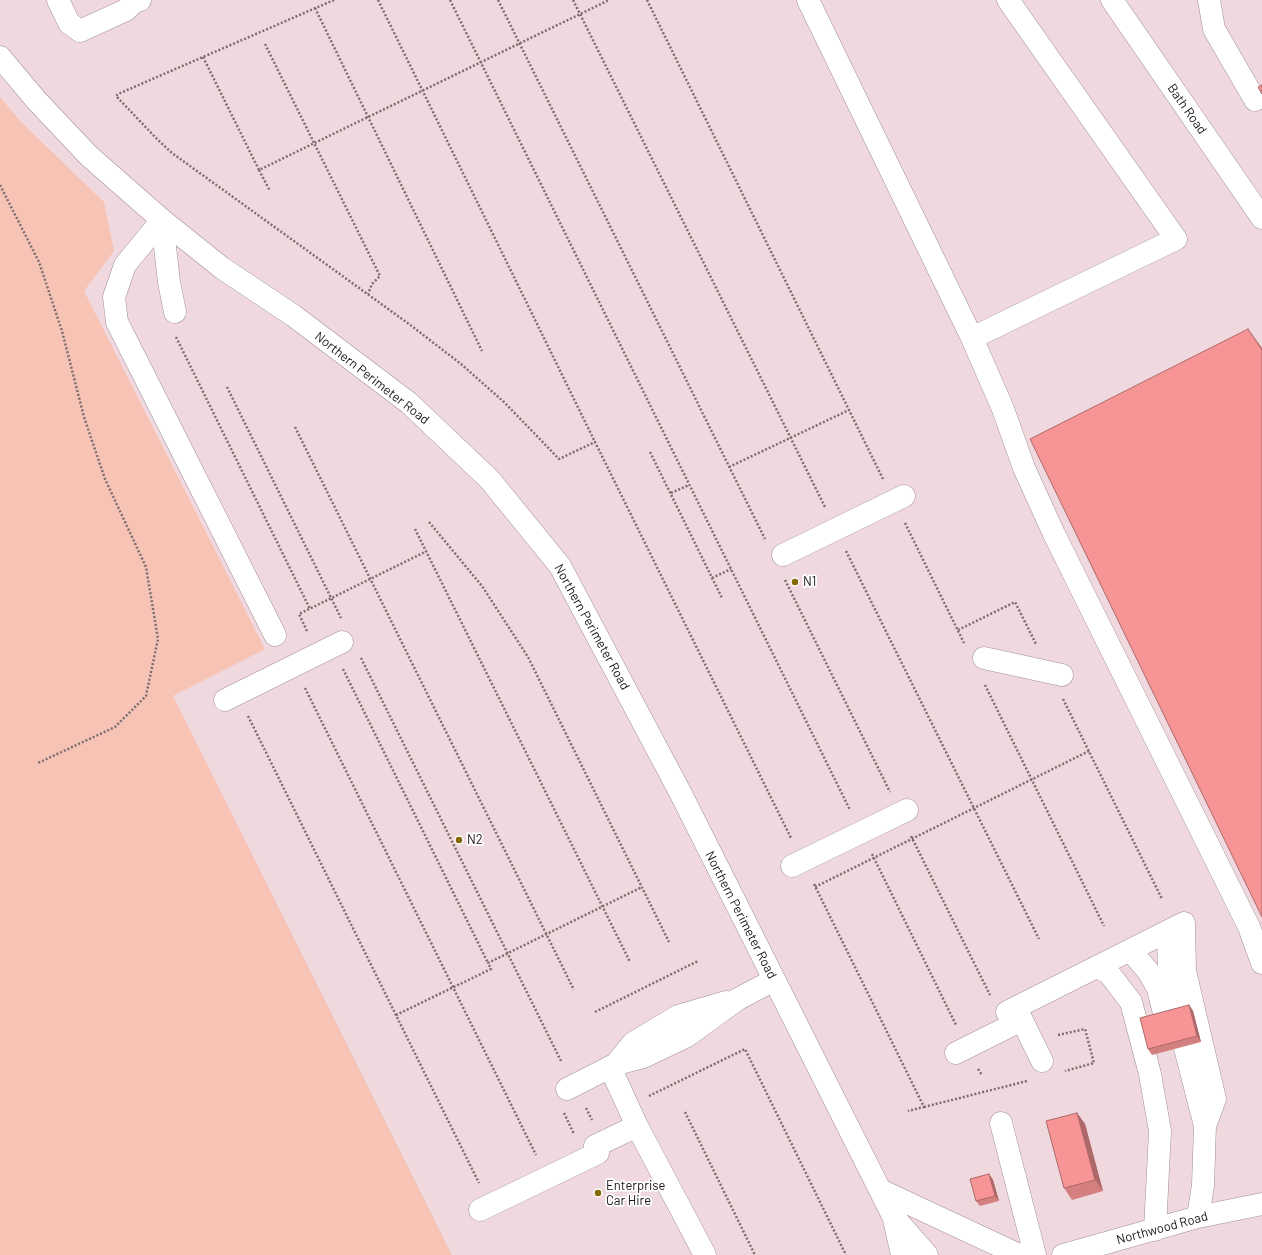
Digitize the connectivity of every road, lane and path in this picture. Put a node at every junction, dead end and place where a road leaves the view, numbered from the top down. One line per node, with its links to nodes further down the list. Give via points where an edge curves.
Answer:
1 (58, 0): 2 (street, via 69,23 80,31 126,10)
2 (136, 0)
3 (334, 0): 13 (path)
4 (378, 0): 19 (path)
5 (450, 0): 18 (path)
6 (574, 0): 14 (path)
7 (609, 0): 14 (path)
8 (647, 0): 34 (path)
9 (808, 0): 31 (street)
10 (1008, 0): 31 (street, via 1176,239)
11 (1112, 0): 26 (street, Bath Road)
12 (1209, 0): 20 (street, via 1214,29)
13 (315, 8): 17 (path); 21 (path)
14 (580, 14): 18 (path); 36 (path)
15 (265, 44): 22 (path)
16 (0, 57): 27 (street, Northern Perimeter Road, via 89,156)
17 (203, 57): 23 (path); 28 (path, via 116,96 172,153)
18 (480, 62): 19 (path); 40 (path)
19 (423, 90): 21 (path); 37 (path)
20 (1260, 104)
21 (368, 117): 22 (path); 32 (path)
22 (313, 143): 23 (path); 28 (path, via 380,276 372,284)
23 (259, 170): 25 (path)
24 (0, 185): 69 (path, via 39,262 62,330 84,417 105,479 146,567 158,639 146,696 115,727)
25 (270, 191)
26 (1259, 208)
27 (162, 220): 29 (street); 56 (street, via 125,265 114,297 117,322); 92 (street, Northern Perimeter Road, via 222,268 294,316 409,403 490,480 560,566 681,794)
28 (368, 294): 37 (path, via 461,364 504,402 559,460)
29 (175, 312)
30 (174, 334): 53 (path)
31 (972, 338): 82 (street, via 1003,409 1024,468 1054,534)
32 (482, 351)
33 (227, 387): 51 (path)
34 (849, 410): 36 (path); 42 (path)
35 (295, 427): 50 (path)
36 (790, 438): 39 (path); 45 (path)
37 (595, 442): 75 (path)
38 (650, 452): 41 (path)
39 (729, 467)
40 (689, 484): 41 (path); 48 (path)
41 (670, 493): 49 (path)
42 (899, 498): 45 (street); 55 (path)
43 (429, 522): 76 (path, via 482,586 528,657)
44 (415, 529): 46 (path)
45 (836, 529): 47 (street); 71 (path)
46 (427, 551): 50 (path); 79 (path)
47 (783, 555)
48 (731, 569): 49 (path); 73 (path)
49 (712, 578): 52 (path)
50 (370, 579): 51 (path); 81 (path)
51 (331, 598): 53 (path); 54 (path)
52 (722, 598)
53 (310, 609): 59 (path, via 299,614)
54 (342, 620)
55 (958, 630): 58 (path); 63 (path, via 1015,602)
56 (274, 635)
57 (342, 642): 59 (street)
58 (965, 644)
59 (318, 654): 66 (street)
60 (360, 655): 86 (path)
61 (984, 658): 63 (street)
62 (343, 668): 88 (path)
63 (1056, 674): 68 (path)
64 (983, 680): 70 (path)
65 (304, 688): 93 (path)
66 (225, 700)
67 (248, 716): 96 (path)
68 (1089, 751): 70 (path); 78 (path)
69 (38, 763)
70 (1032, 780): 71 (path); 80 (path)
71 (974, 808): 74 (path); 83 (path)
72 (907, 810): 73 (street)
73 (861, 832): 74 (path); 75 (street)
74 (874, 858): 77 (path); 98 (path)
75 (797, 863): 77 (path)
76 (642, 886): 79 (path); 84 (path)
77 (815, 887): 105 (path, via 924,1107)
78 (1162, 899)
79 (603, 906): 81 (path); 89 (path)
80 (1104, 926)
81 (546, 934): 86 (path); 94 (path)
82 (1255, 935): 90 (street)
83 (1039, 939)
84 (669, 942)
85 (1130, 950): 91 (street); 110 (street, via 1148,971 1158,988 1183,1089); 110 (street, via 1176,927 1169,976)
86 (507, 953): 88 (path); 100 (path)
87 (698, 960): 95 (path)
88 (488, 962): 93 (path, via 491,969)
89 (630, 962)
90 (1262, 963)
91 (1102, 970): 97 (street, via 1007,1012); 119 (street, via 1130,1002 1150,1074 1160,1131)
92 (774, 980): 102 (street, via 738,999 678,1016 633,1043); 114 (street, Northern Perimeter Road)
93 (453, 987): 96 (path); 112 (path)
94 (574, 990)
95 (595, 1012)
96 (396, 1015): 113 (path)
97 (1022, 1020): 99 (street); 101 (street)
98 (957, 1028)
99 (956, 1053)
100 (561, 1061)
101 (1042, 1061)
102 (613, 1066): 103 (street); 109 (street)
103 (567, 1089)
104 (648, 1096): 122 (path, via 745,1049)
105 (908, 1111)
106 (685, 1112): 121 (path)
107 (564, 1113): 111 (path)
108 (1001, 1123): 126 (street)
109 (637, 1126): 116 (street, via 597,1150); 120 (street)
110 (1205, 1126): 118 (street, via 1203,1185)
111 (574, 1134)
112 (537, 1157)
113 (480, 1185)
114 (880, 1190): 117 (street, Northern Perimeter Road); 125 (street)
115 (1262, 1204): 118 (street, Northwood Road)
116 (480, 1210)
117 (893, 1216): 123 (street, Northern Perimeter Road); 124 (street, Northern Perimeter Road)
118 (1198, 1217): 119 (street, Northwood Road)
119 (1155, 1230): 127 (street, Northwood Road)
120 (704, 1255)
121 (755, 1255)
122 (846, 1255)
123 (902, 1255)
124 (927, 1255)
125 (1019, 1255)
126 (1035, 1255)
127 (1064, 1255)

